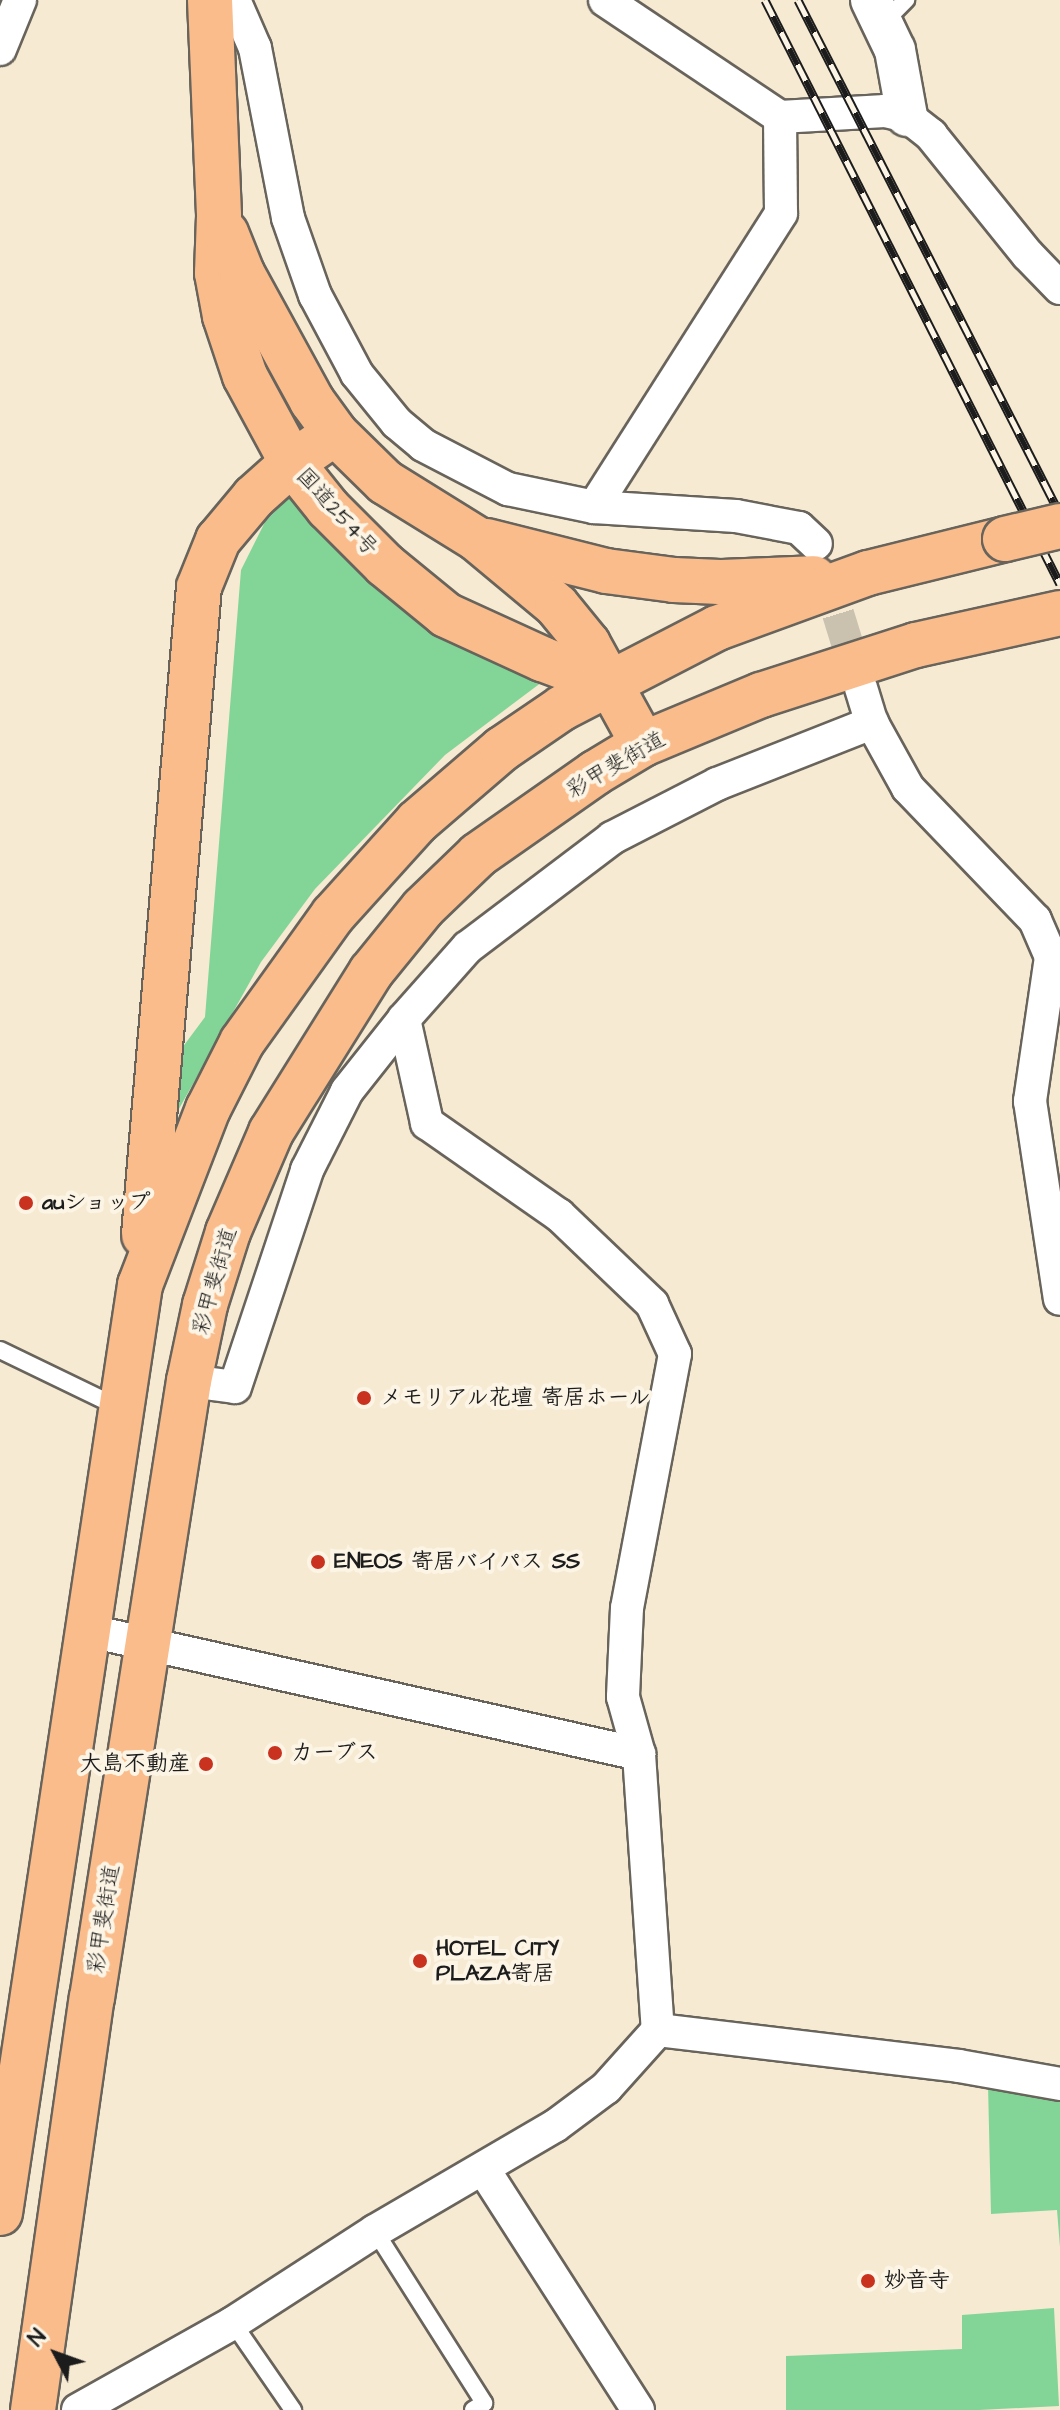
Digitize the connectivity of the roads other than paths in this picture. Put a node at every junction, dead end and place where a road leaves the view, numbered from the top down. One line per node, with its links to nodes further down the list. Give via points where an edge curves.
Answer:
1 (20, 0): 6 (street)
2 (210, 0): 9 (highway, 国道254号)
3 (234, 0): 13 (street, via 255,48 288,218 315,295 357,374 397,423 423,445 508,489)
4 (605, 0): 8 (street)
5 (886, 8): 7 (street)
6 (0, 49)
7 (907, 116): 8 (street, via 885,111); 10 (street, via 931,135)
8 (780, 117): 13 (street, via 781,213)
9 (219, 216): 11 (highway, 国道254号, via 242,273); 12 (highway, 国道254号, via 217,273 225,316 245,376)
10 (1060, 288)
11 (335, 433): 12 (highway); 15 (highway, 国道254号, via 385,482)
12 (292, 463): 19 (highway, 国道254号, via 385,565 446,615); 26 (highway, via 218,540 199,587)
13 (594, 507): 16 (street, via 736,516 799,528)
14 (1060, 526): 17 (highway, bridge)
15 (477, 539): 17 (highway, via 606,571 674,580 786,580); 19 (highway, 国道254号, via 557,606 588,644)
16 (816, 544)
17 (868, 573): 19 (highway, via 717,628)
18 (1051, 615): 22 (highway, 彩甲斐街道, via 916,645 761,695)
19 (609, 684): 22 (highway, 国道254号); 26 (highway, via 502,749 417,822 333,915 242,1042 208,1109)
20 (861, 688): 21 (street)
21 (872, 723): 23 (street, via 717,784 612,838 468,947); 27 (street, via 908,788 1035,920 1051,957 1030,1101)
22 (643, 744): 24 (highway, 彩甲斐街道, via 478,855 423,908 371,972 271,1132)
23 (404, 1019): 25 (street, via 347,1091 307,1170); 33 (street, via 427,1123 559,1215 652,1304 675,1354 627,1608 623,1697)
24 (228, 1232): 25 (street); 29 (highway, 彩甲斐街道)
25 (278, 1248): 29 (street, via 235,1387)
26 (140, 1285): 30 (highway)
27 (1060, 1299)
28 (0, 1350): 30 (lane)
29 (189, 1381): 32 (highway, 彩甲斐街道)
30 (122, 1409): 31 (highway)
31 (90, 1631): 32 (street); 37 (highway)
32 (146, 1642): 33 (street); 40 (highway, 彩甲斐街道)
33 (639, 1754): 34 (street)
34 (658, 2030): 35 (street, via 959,2066); 36 (street, via 606,2088)
35 (1060, 2084)
36 (484, 2170): 38 (street); 44 (street)
37 (0, 2213)
38 (375, 2231): 39 (street); 43 (lane, via 484,2403)
39 (233, 2323): 41 (street); 42 (lane)
40 (33, 2410)
41 (78, 2410)
42 (293, 2410)
43 (473, 2410)
44 (638, 2410)

